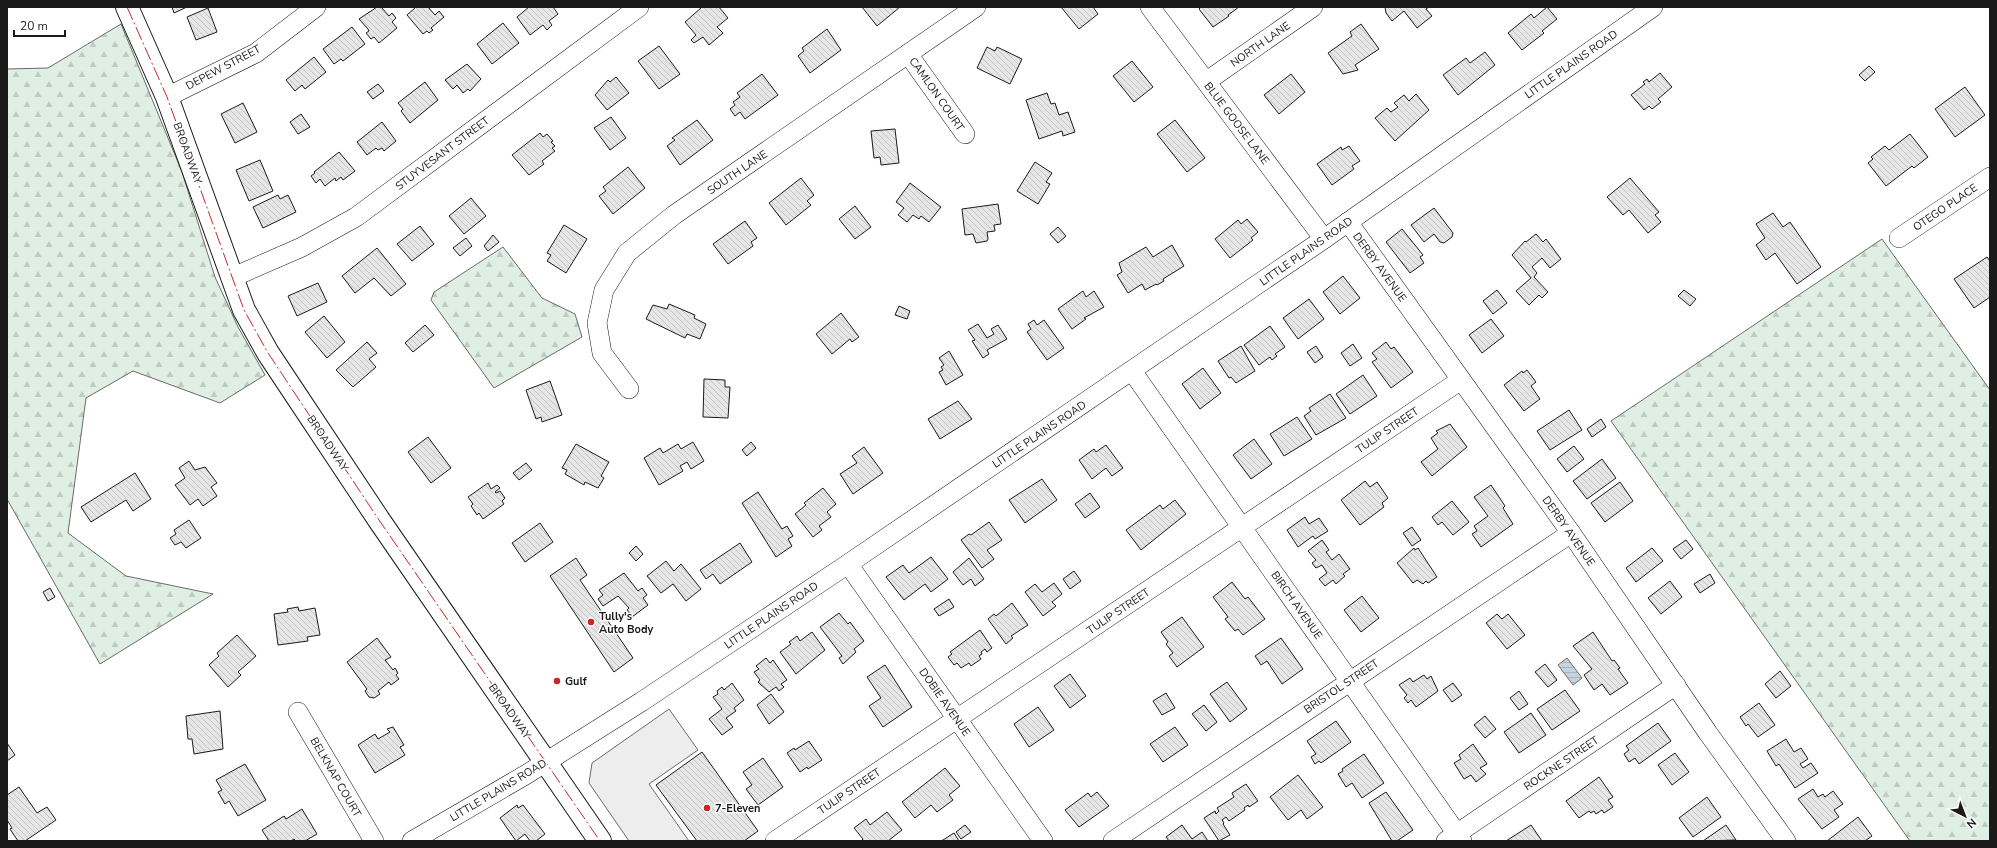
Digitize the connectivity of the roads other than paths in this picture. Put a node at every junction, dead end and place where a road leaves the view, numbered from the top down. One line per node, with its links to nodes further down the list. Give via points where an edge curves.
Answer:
1 (127, 7): 10 (main road, BROADWAY)
2 (316, 7): 10 (street, DEPEW STREET, via 256,53)
3 (639, 7): 16 (street, STUYVESANT STREET, via 356,217 302,247)
4 (976, 7): 8 (street, SOUTH LANE)
5 (1150, 7): 9 (street, BLUE GOOSE LANE)
6 (1312, 7): 9 (street, NORTH LANE)
7 (1653, 7): 13 (street, LITTLE PLAINS ROAD)
8 (908, 54): 11 (street, CAMLON COURT); 19 (street, SOUTH LANE, via 674,215 627,253 604,290 597,323 602,353)
9 (1207, 81): 15 (street, BLUE GOOSE LANE)
10 (167, 97): 16 (main road, BROADWAY, via 191,158)
11 (965, 134)
12 (1990, 177): 14 (street, OTEGO PLACE)
13 (1348, 222): 15 (street, LITTLE PLAINS ROAD); 18 (street, DERBY AVENUE)
14 (1899, 238)
15 (1324, 240): 17 (street, LITTLE PLAINS ROAD)
16 (231, 278): 27 (main road, BROADWAY, via 244,310 268,354)
17 (1132, 371): 20 (street, BIRCH AVENUE); 22 (street, LITTLE PLAINS ROAD)
18 (1462, 380): 20 (street, TULIP STREET); 21 (street, DERBY AVENUE)
19 (629, 389)
20 (1243, 527): 23 (street, BIRCH AVENUE); 26 (street, TULIP STREET)
21 (1571, 533): 23 (street, BRISTOL STREET); 24 (street, DERBY AVENUE)
22 (848, 564): 26 (street, DOBIE AVENUE); 27 (street, LITTLE PLAINS ROAD)
23 (1349, 680): 28 (street, BIRCH AVENUE); 35 (street, BRISTOL STREET)
24 (1676, 685): 28 (street, ROCKNE STREET); 29 (street, DERBY AVENUE)
25 (298, 712): 30 (street, BELKNAP COURT)
26 (957, 719): 33 (street, TULIP STREET); 34 (street, DOBIE AVENUE)
27 (546, 762): 31 (street, LITTLE PLAINS ROAD); 32 (main road, BROADWAY)
28 (1455, 839)
29 (1783, 840)
30 (374, 841)
31 (412, 841)
32 (600, 841)
33 (775, 841)
34 (1043, 841)
35 (1113, 841)

